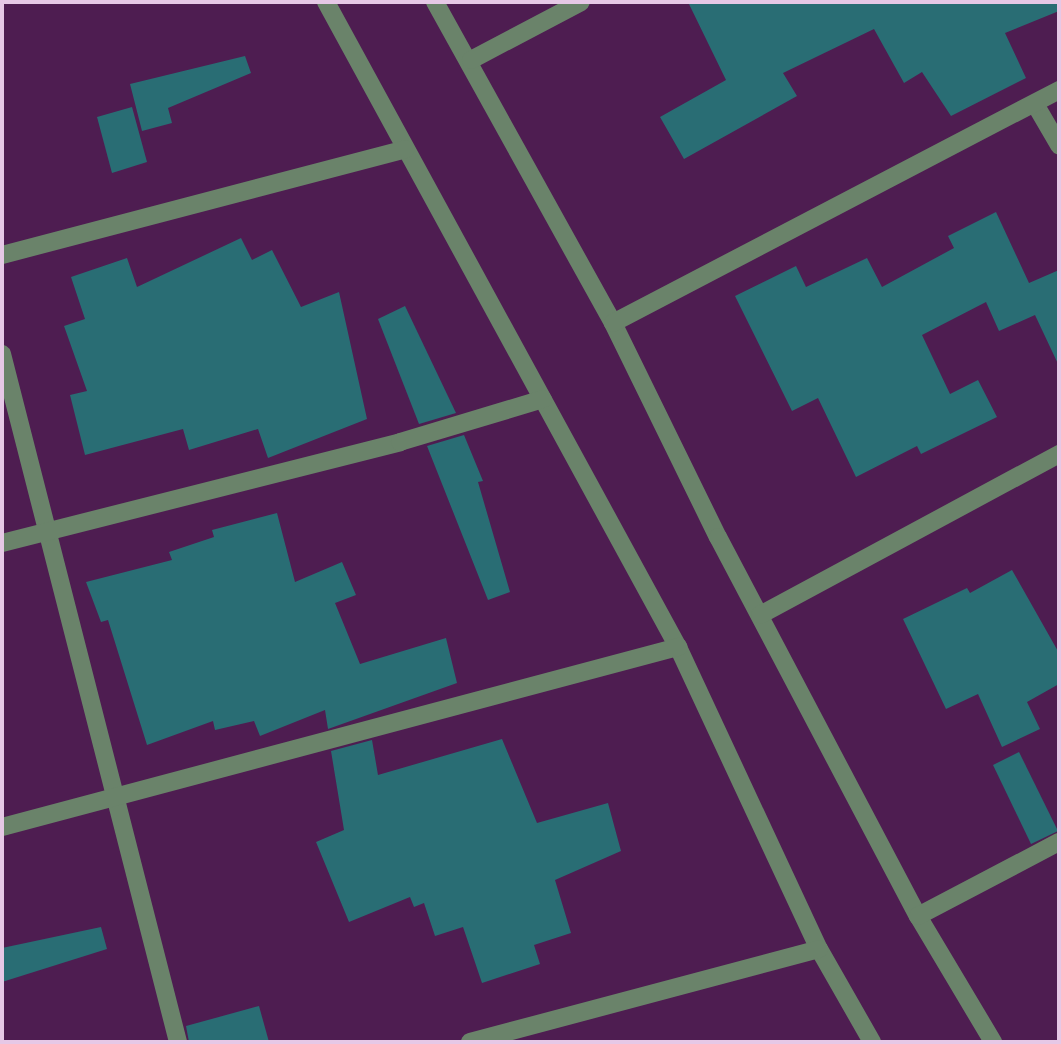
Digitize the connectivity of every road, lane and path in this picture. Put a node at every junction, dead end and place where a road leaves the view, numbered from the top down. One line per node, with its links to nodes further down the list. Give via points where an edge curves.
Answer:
1 (326, 2): 8 (street)
2 (435, 2): 4 (street)
3 (580, 2): 4 (street)
4 (471, 60): 10 (street)
5 (1059, 90): 6 (street)
6 (1035, 104): 7 (street); 10 (street)
7 (1059, 145)
8 (405, 149): 9 (street); 12 (street)
9 (2, 255)
10 (613, 323): 16 (street)
11 (2, 354): 14 (street)
12 (543, 399): 14 (street, via 400,442); 17 (street)
13 (1059, 454): 16 (street)
14 (48, 531): 15 (street); 18 (street)
15 (2, 543)
16 (761, 615): 21 (street)
17 (678, 647): 18 (street); 22 (street)
18 (112, 799): 19 (street); 23 (street)
19 (2, 827)
20 (1059, 842): 21 (street)
21 (918, 916): 26 (street)
22 (819, 949): 24 (street); 25 (street)
23 (178, 1042)
24 (470, 1042)
25 (872, 1042)
26 (993, 1042)

